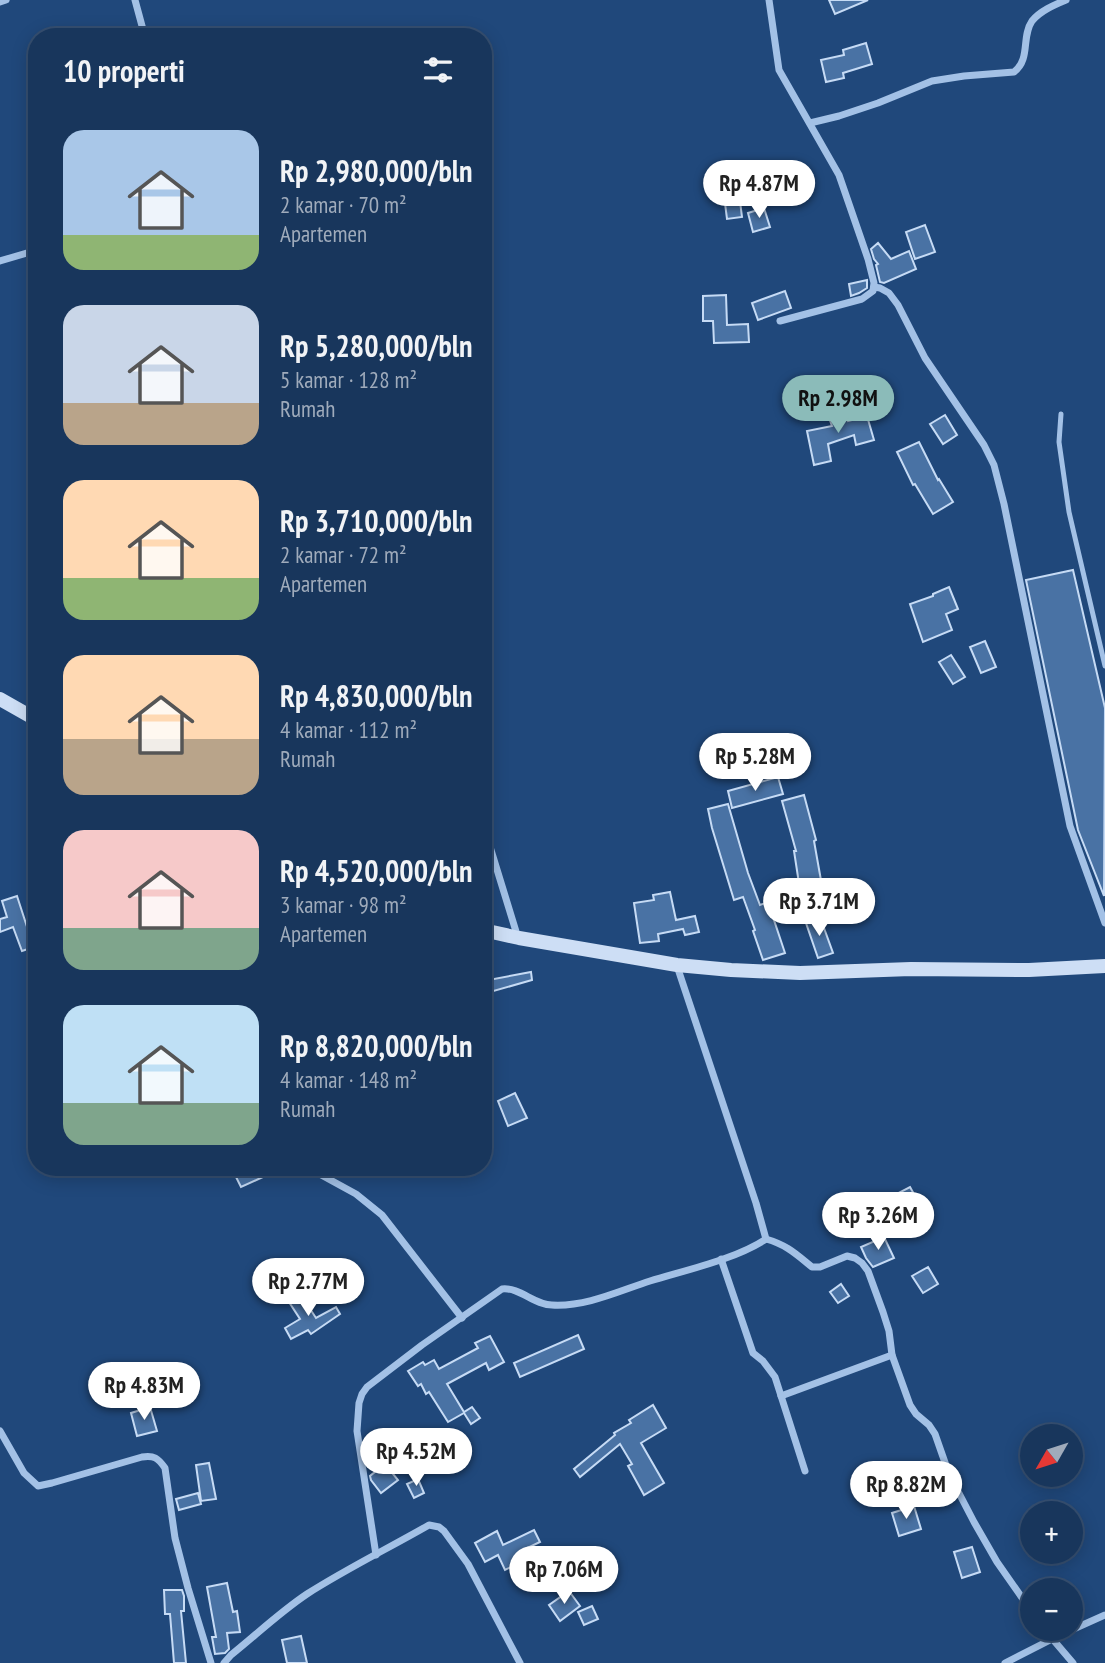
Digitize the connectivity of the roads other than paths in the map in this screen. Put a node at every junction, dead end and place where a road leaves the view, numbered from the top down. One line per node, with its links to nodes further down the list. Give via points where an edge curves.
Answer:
1 (6, 0): 5 (street)
2 (135, 0): 6 (street)
3 (768, 0): 7 (street, via 779,70)
4 (1066, 0): 7 (street, via 1033,19 1026,33 1024,58 1014,72 932,81)
5 (0, 2)
6 (143, 28)
7 (810, 124): 10 (street, via 839,175)
8 (28, 253): 9 (street)
9 (0, 261)
10 (874, 287): 11 (street, via 862,299); 17 (street, via 889,293 898,305 925,359 994,465 1070,826)
11 (780, 321)
12 (1060, 414): 13 (lane, via 1059,442 1069,512)
13 (1105, 666)
14 (0, 699): 15 (main road)
15 (28, 715)
16 (492, 853): 19 (street)
17 (1105, 923)
18 (492, 932): 19 (main road)
19 (519, 939): 20 (main road)
20 (677, 965): 21 (main road, via 800,973); 23 (street)
21 (1105, 966)
22 (323, 1176): 25 (street, via 383,1215)
23 (766, 1239): 24 (street); 26 (street, via 785,1245 812,1267 847,1256 862,1263 886,1321)
24 (721, 1259): 25 (street, via 570,1305 549,1305 502,1289); 27 (street, via 753,1353 775,1377)
25 (462, 1318): 30 (street, via 362,1394 357,1431)
26 (892, 1355): 27 (street); 31 (street, via 913,1410 929,1425 974,1522)
27 (781, 1396): 29 (street)
28 (0, 1432): 36 (street, via 24,1473 38,1486 142,1457 160,1461 165,1468 178,1551)
29 (806, 1471)
30 (376, 1555): 37 (street, via 308,1594); 38 (street, via 429,1525 439,1527 468,1564)
31 (1020, 1595)
32 (1105, 1615): 33 (street)
33 (1083, 1625)
34 (1048, 1641): 39 (street)
35 (1054, 1641): 40 (street)
36 (211, 1663)
37 (224, 1663)
38 (520, 1663)
39 (1005, 1663)
40 (1073, 1663)

